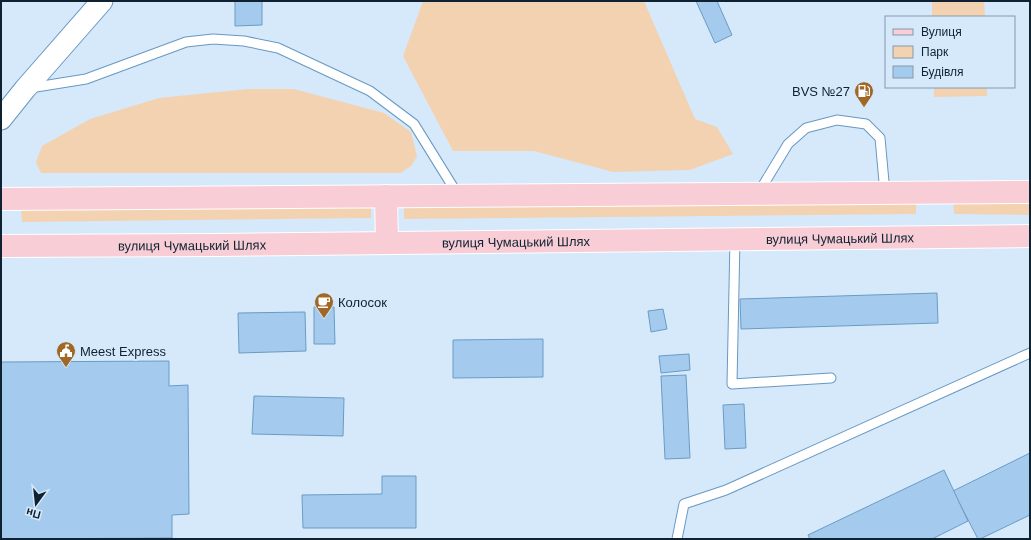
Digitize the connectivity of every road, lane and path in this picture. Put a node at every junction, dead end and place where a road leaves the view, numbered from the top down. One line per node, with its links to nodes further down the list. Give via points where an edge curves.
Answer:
1 (102, 1): 2 (street)
2 (25, 89): 3 (street); 7 (lane, via 86,79 186,42 236,40 278,48 370,91 414,124)
3 (1, 119)
4 (1030, 192): 5 (main road)
5 (885, 193): 6 (main road); 6 (lane, via 880,138 866,124 837,120 806,128 788,144)
6 (758, 194): 7 (main road)
7 (458, 195): 8 (main road)
8 (386, 196): 9 (main road); 12 (main road)
9 (1, 199)
10 (1030, 236): 11 (main road, вулиця Чумацький Шлях)
11 (735, 239): 12 (main road, вулиця Чумацький Шлях); 15 (lane, via 732,384)
12 (387, 243): 13 (main road, вулиця Чумацький Шлях)
13 (1, 246)
14 (1030, 353): 16 (lane, via 726,490 684,504)
15 (831, 378)
16 (677, 539)

